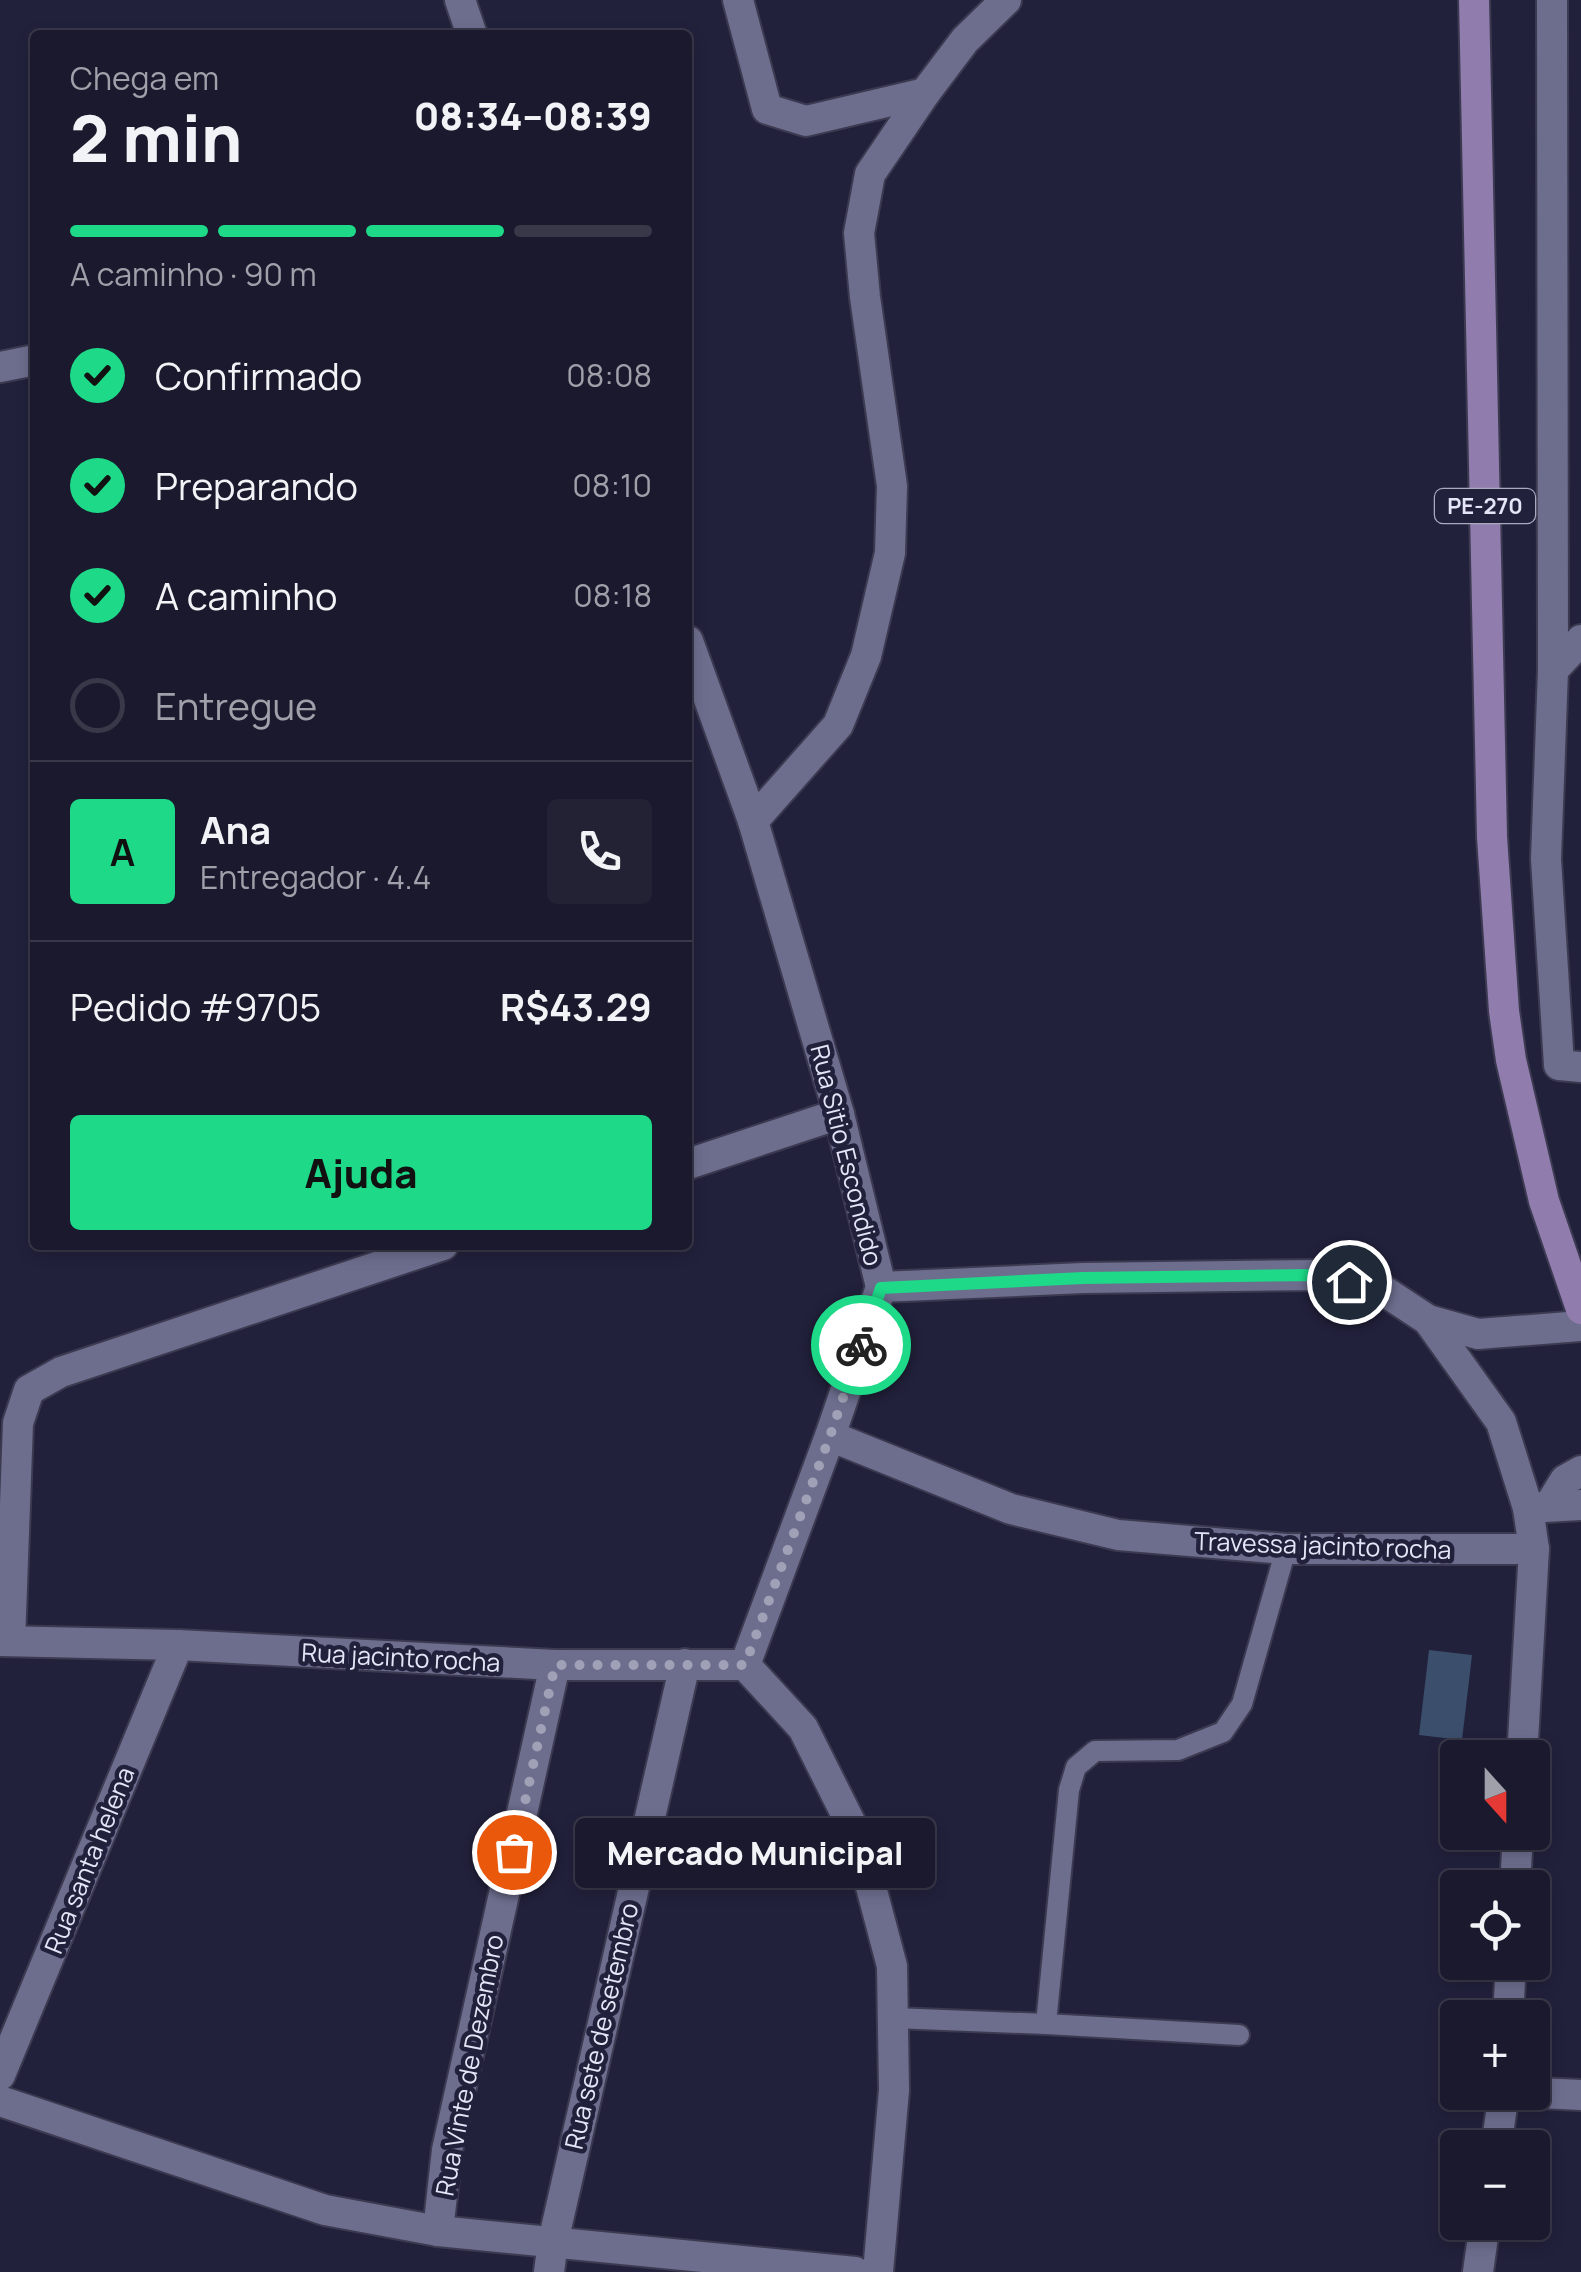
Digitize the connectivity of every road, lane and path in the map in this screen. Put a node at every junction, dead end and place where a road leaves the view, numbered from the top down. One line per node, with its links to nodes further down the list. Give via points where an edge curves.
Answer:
1 (460, 0): 6 (street)
2 (738, 0): 7 (street, via 767,109 806,122)
3 (1006, 0): 7 (street)
4 (1474, 0): 14 (main road, PE-270, via 1492,837)
5 (1552, 0): 12 (street)
6 (470, 30)
7 (924, 93): 13 (street, via 870,174 859,233 892,486 890,553 866,656 838,726)
8 (30, 361): 9 (street)
9 (0, 367)
10 (1581, 640): 12 (street)
11 (692, 651): 13 (street, Rua Sitio Escondido)
12 (1553, 670): 15 (street, via 1546,859)
13 (753, 821): 16 (street, Rua Sitio Escondido)
14 (1512, 1060): 15 (street); 20 (main road, PE-270, via 1544,1201)
15 (1570, 1066)
16 (839, 1114): 17 (street); 19 (street, Rua Sitio Escondido)
17 (692, 1163)
18 (428, 1250): 29 (street, via 61,1372 29,1390 18,1422)
19 (881, 1288): 21 (street, via 1317,1275 1382,1288); 23 (street, Rua Sitio Escondido)
20 (1581, 1309)
21 (1428, 1320): 22 (street, via 1478,1334); 26 (street, via 1501,1422)
22 (1581, 1326)
23 (830, 1436): 28 (street, Travessa jacinto rocha, via 1011,1509 1118,1536); 33 (street, Rua Sitio Escondido)
24 (1581, 1471): 26 (street)
25 (1581, 1505): 26 (street)
26 (1538, 1507): 27 (street)
27 (1534, 1548): 28 (street, Travessa jacinto rocha); 34 (street)
28 (1286, 1549): 36 (lane, via 1242,1704 1223,1732 1178,1750 1094,1750 1076,1767 1068,1790)
29 (5, 1641): 30 (street, Rua jacinto rocha)
30 (178, 1645): 32 (street, Rua jacinto rocha); 38 (street, Rua santa helena)
31 (685, 1664): 32 (street, Rua jacinto rocha); 33 (street, Rua jacinto rocha); 44 (street, Rua sete de setembro)
32 (555, 1665): 42 (street, Rua Vinte de Dezembro, via 448,2150)
33 (745, 1665): 35 (street, via 803,1728 858,1838 892,1966)
34 (1523, 1740)
35 (894, 2018): 36 (lane); 46 (street)
36 (1046, 2024): 37 (lane)
37 (1239, 2035)
38 (0, 2075)
39 (1550, 2094): 40 (street)
40 (1581, 2095)
41 (0, 2101): 42 (street, via 326,2210)
42 (438, 2232): 44 (street)
43 (1482, 2240): 47 (street)
44 (551, 2257): 45 (street)
45 (855, 2272)
46 (878, 2272)
47 (1478, 2272)

